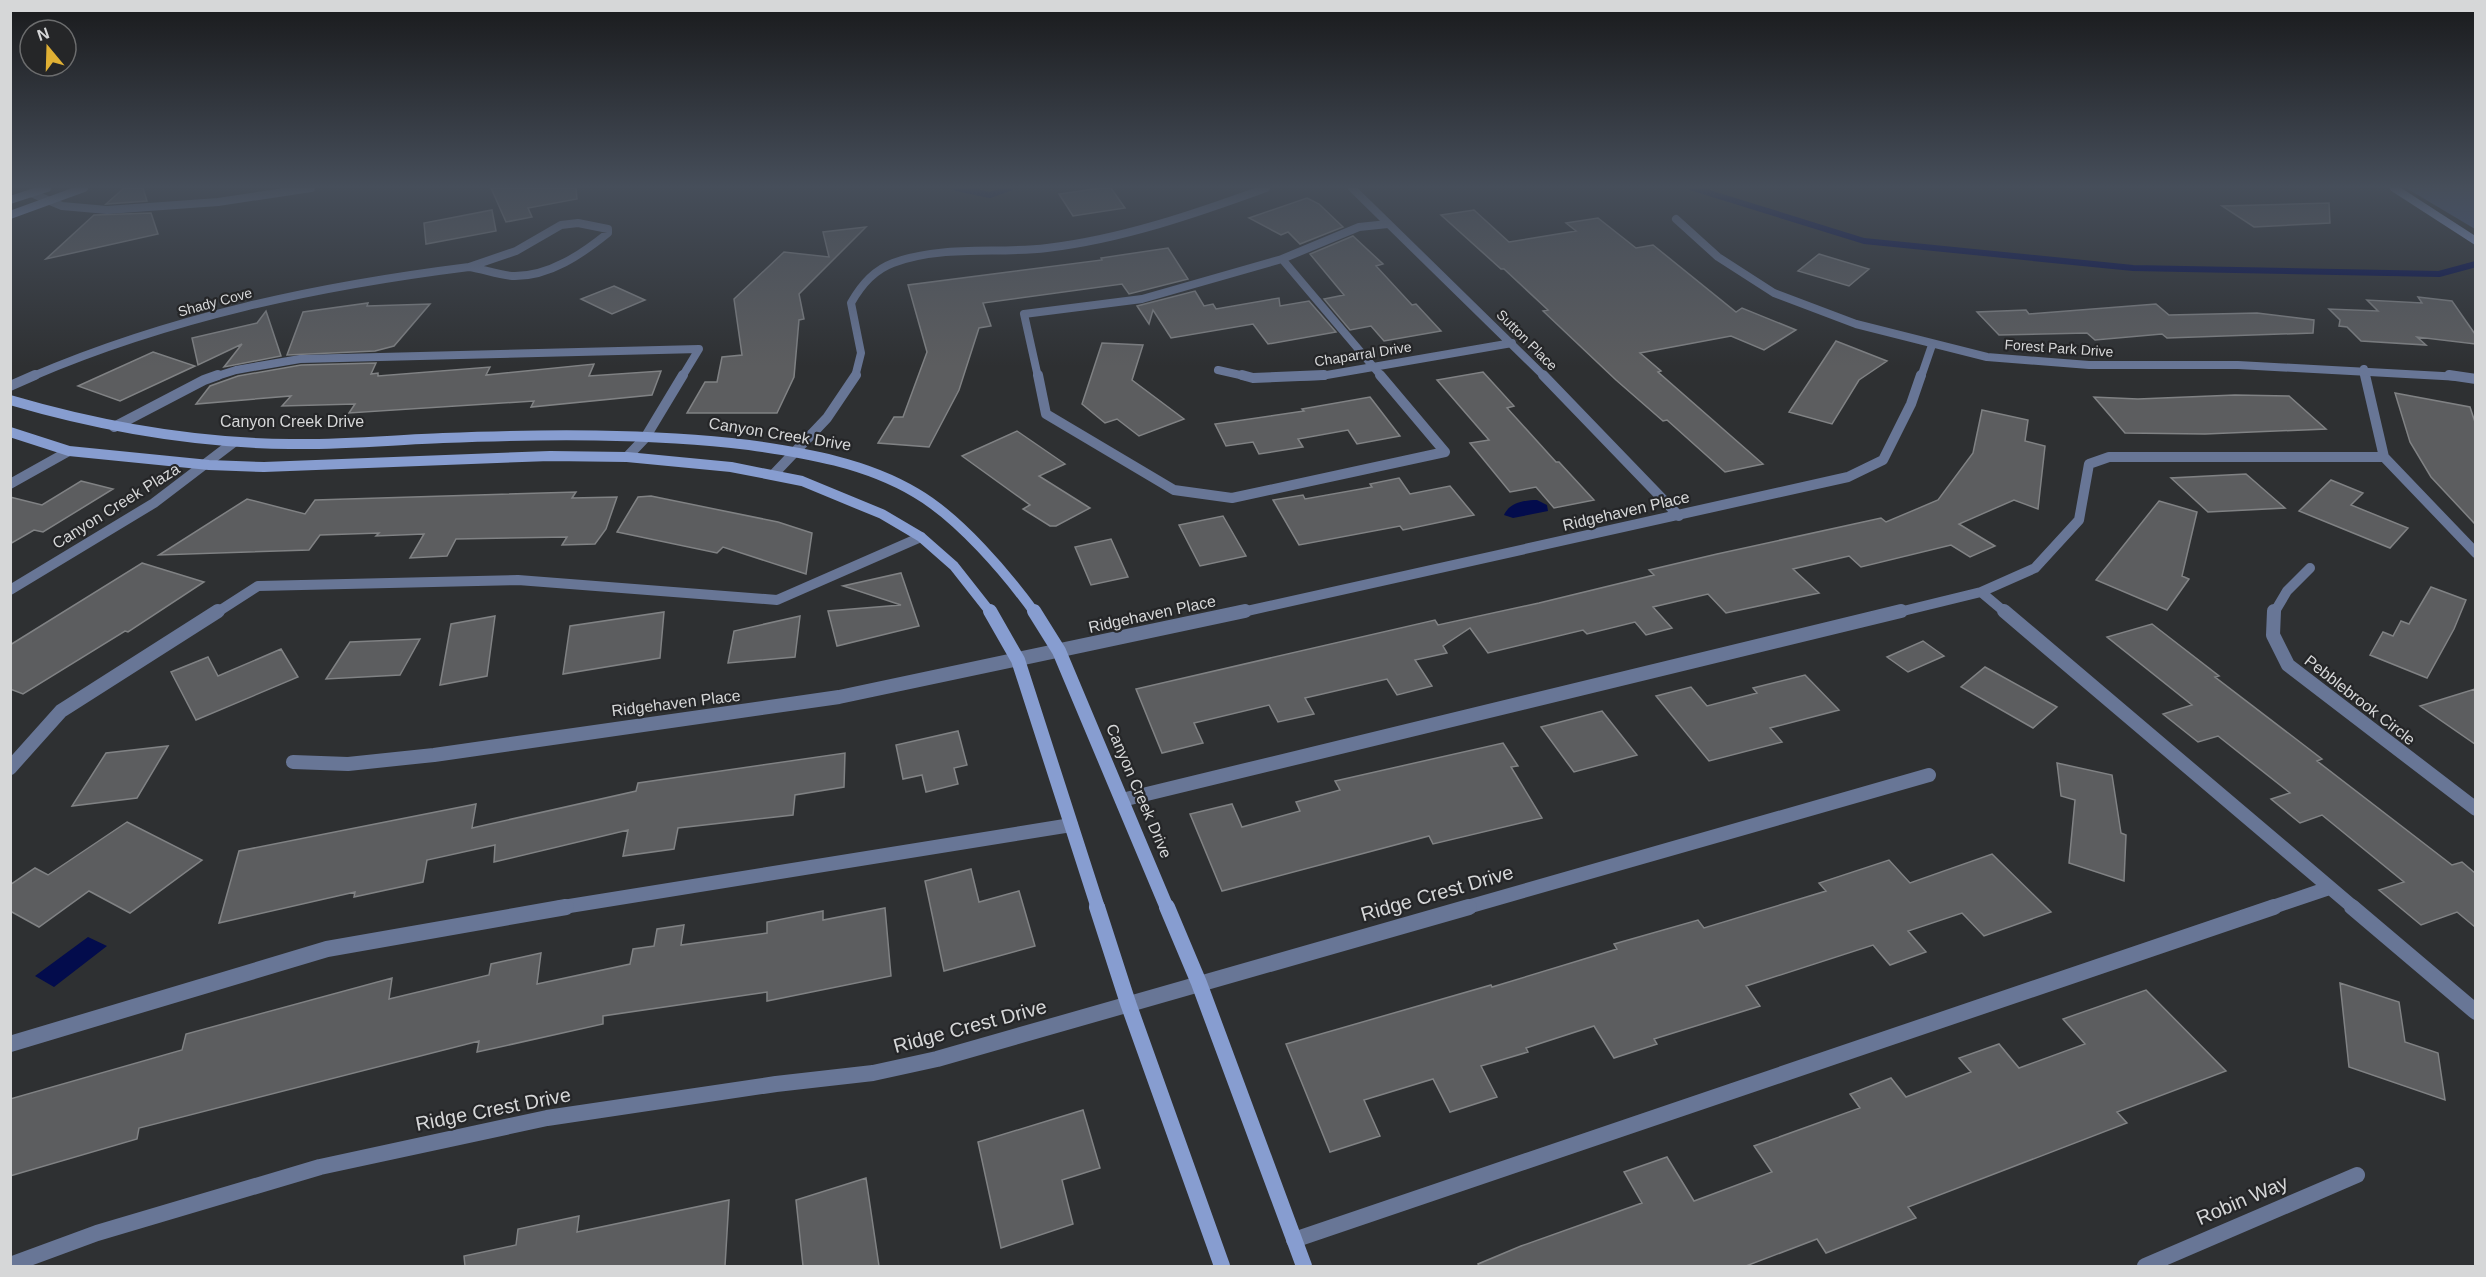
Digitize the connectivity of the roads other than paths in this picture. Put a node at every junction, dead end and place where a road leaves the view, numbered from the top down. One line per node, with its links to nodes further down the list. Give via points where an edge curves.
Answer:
1 (522, 248): 8 (street, Shady Cove)
2 (588, 248): 8 (street, Shady Cove, via 537,273 513,276)
3 (1048, 248): 22 (street, via 949,254 893,263 870,276 851,303 862,355 854,378 824,424)
4 (1309, 248): 7 (street)
5 (1413, 248): 9 (street, Sutton Place)
6 (1708, 248): 10 (street, Forest Park Drive, via 1774,293 1856,324)
7 (1282, 259): 11 (street); 11 (street, via 1142,299 1024,314 1046,414 1174,490 1232,498 1446,452)
8 (469, 267): 15 (street, Shady Cove, via 351,283 234,310 94,352)
9 (1512, 343): 11 (street, Chaparral Drive); 28 (street, Sutton Place)
10 (1932, 345): 12 (street, Forest Park Drive, via 1987,357 2049,364); 28 (street, Ridgehaven Place, via 1911,404 1883,459 1848,477)
11 (1372, 367): 13 (street, Chaparral Drive, via 1286,378 1253,378)
12 (2364, 369): 14 (street, Forest Park Drive); 24 (street)
13 (1218, 370)
14 (2475, 379)
15 (10, 386)
16 (10, 400): 17 (street, Canyon Creek Drive)
17 (114, 427): 19 (street, via 204,381 269,363 699,349); 20 (street, Canyon Creek Drive)
18 (10, 432): 21 (street)
19 (645, 438): 20 (street, Canyon Creek Drive); 22 (street, Canyon Creek Drive); 23 (street)
20 (234, 442): 25 (street, Canyon Creek Plaza)
21 (69, 451): 25 (street); 27 (street)
22 (795, 452): 26 (street); 34 (street, Canyon Creek Drive, via 864,468 917,493 1006,574 1040,618)
23 (627, 457): 25 (street, via 550,456 287,467); 26 (street)
24 (2384, 457): 30 (street); 33 (street, via 2109,457 2089,464 2079,520 2035,568)
25 (209, 465): 32 (street, Canyon Creek Plaza, via 140,514)
26 (773, 475): 29 (street, via 802,481 882,514)
27 (10, 484)
28 (1679, 516): 34 (street, Ridgehaven Place)
29 (921, 537): 35 (street, via 954,566 982,599); 37 (street, via 777,600 518,580 258,586 61,711)
30 (2475, 553)
31 (2310, 568): 40 (street, Pebblebrook Circle, via 2281,596 2272,615 2271,632 2288,665)
32 (10, 590)
33 (1981, 592): 39 (street); 42 (street)
34 (1059, 651): 35 (street, Ridgehaven Place); 39 (street, Canyon Creek Drive)
35 (1018, 660): 36 (street, Ridgehaven Place, via 839,697 434,755 348,764); 41 (street)
36 (293, 762)
37 (10, 768)
38 (1929, 775): 43 (street, Ridge Crest Drive)
39 (1122, 800): 43 (street, Canyon Creek Drive)
40 (2475, 808)
41 (1071, 825): 44 (street); 46 (street, via 327,949)
42 (2330, 888): 45 (street); 48 (street)
43 (1199, 983): 44 (street, Ridge Crest Drive); 48 (street, Canyon Creek Drive)
44 (1128, 1003): 49 (street, Ridge Crest Drive, via 936,1059 873,1073 547,1118 320,1167 97,1233); 50 (street)
45 (2475, 1012)
46 (10, 1044)
47 (2357, 1175): 52 (street, Robin Way)
48 (1294, 1240): 51 (street, Canyon Creek Drive)
49 (10, 1265)
50 (1219, 1266)
51 (1304, 1266)
52 (2145, 1266)

